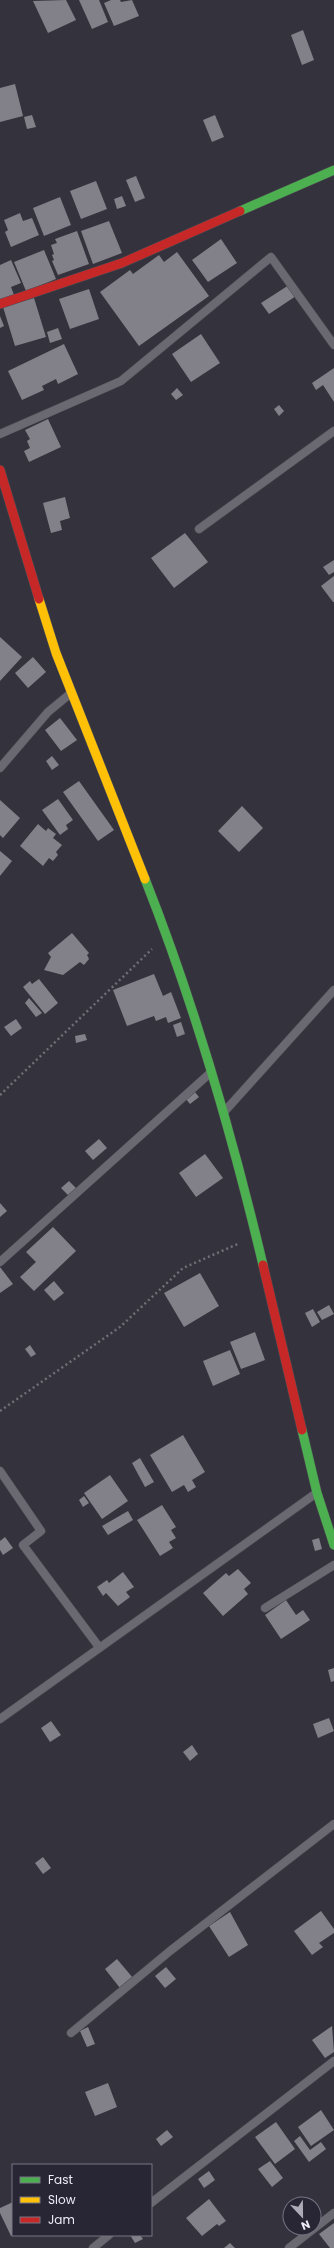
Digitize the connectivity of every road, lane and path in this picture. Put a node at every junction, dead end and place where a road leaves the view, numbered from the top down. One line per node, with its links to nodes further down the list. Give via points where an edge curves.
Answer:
1 (334, 170): 2 (street, via 122,263)
2 (0, 304)
3 (334, 345): 5 (lane, via 270,257 121,381)
4 (334, 431): 7 (lane)
5 (0, 434)
6 (0, 470): 8 (street, via 56,653)
7 (198, 529)
8 (71, 692): 9 (lane, via 48,712); 10 (street)
9 (0, 768)
10 (167, 935): 12 (street); 13 (path)
11 (334, 990): 14 (lane)
12 (209, 1074): 14 (street); 16 (lane)
13 (0, 1095)
14 (223, 1113): 15 (street)
15 (256, 1236): 17 (path, via 183,1268 120,1327); 19 (street)
16 (0, 1262)
17 (0, 1411)
18 (0, 1470): 23 (lane, via 41,1531 23,1545)
19 (317, 1493): 20 (street); 23 (lane)
20 (334, 1545)
21 (334, 1565): 22 (lane)
22 (266, 1608)
23 (99, 1647): 24 (lane)
24 (0, 1719)
25 (334, 1824): 26 (lane, via 170,1951)
26 (71, 2033)
27 (334, 2061): 28 (lane)
28 (152, 2202)
29 (334, 2214): 32 (lane)
30 (108, 2236): 31 (lane)
31 (93, 2248)
32 (289, 2248)

